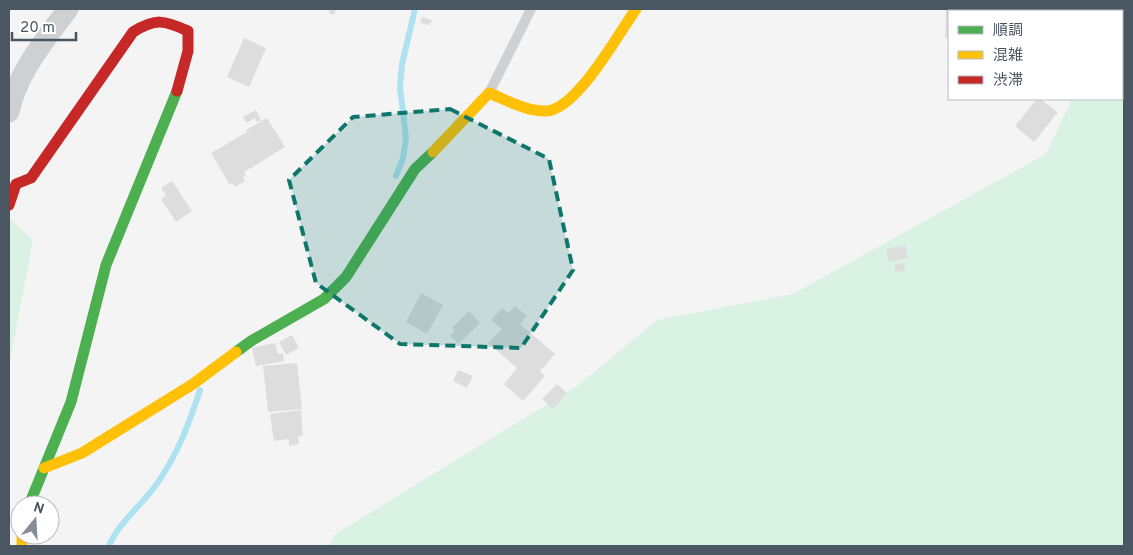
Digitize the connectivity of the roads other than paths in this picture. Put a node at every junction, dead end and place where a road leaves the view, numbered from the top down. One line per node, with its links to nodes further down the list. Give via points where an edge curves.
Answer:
1 (68, 9): 5 (street, via 37,50 12,97)
2 (531, 9): 4 (lane)
3 (636, 9): 4 (street, via 582,88 564,105 549,111 532,110)
4 (489, 93): 8 (street, via 415,169 346,277 324,299 252,341 193,384 82,453)
5 (9, 112)
6 (12, 180): 7 (street); 8 (street, via 30,178 133,32 149,22 168,22 188,31 188,51 180,84 106,265 71,402)
7 (9, 205)
8 (44, 468): 9 (street)
9 (33, 495)

